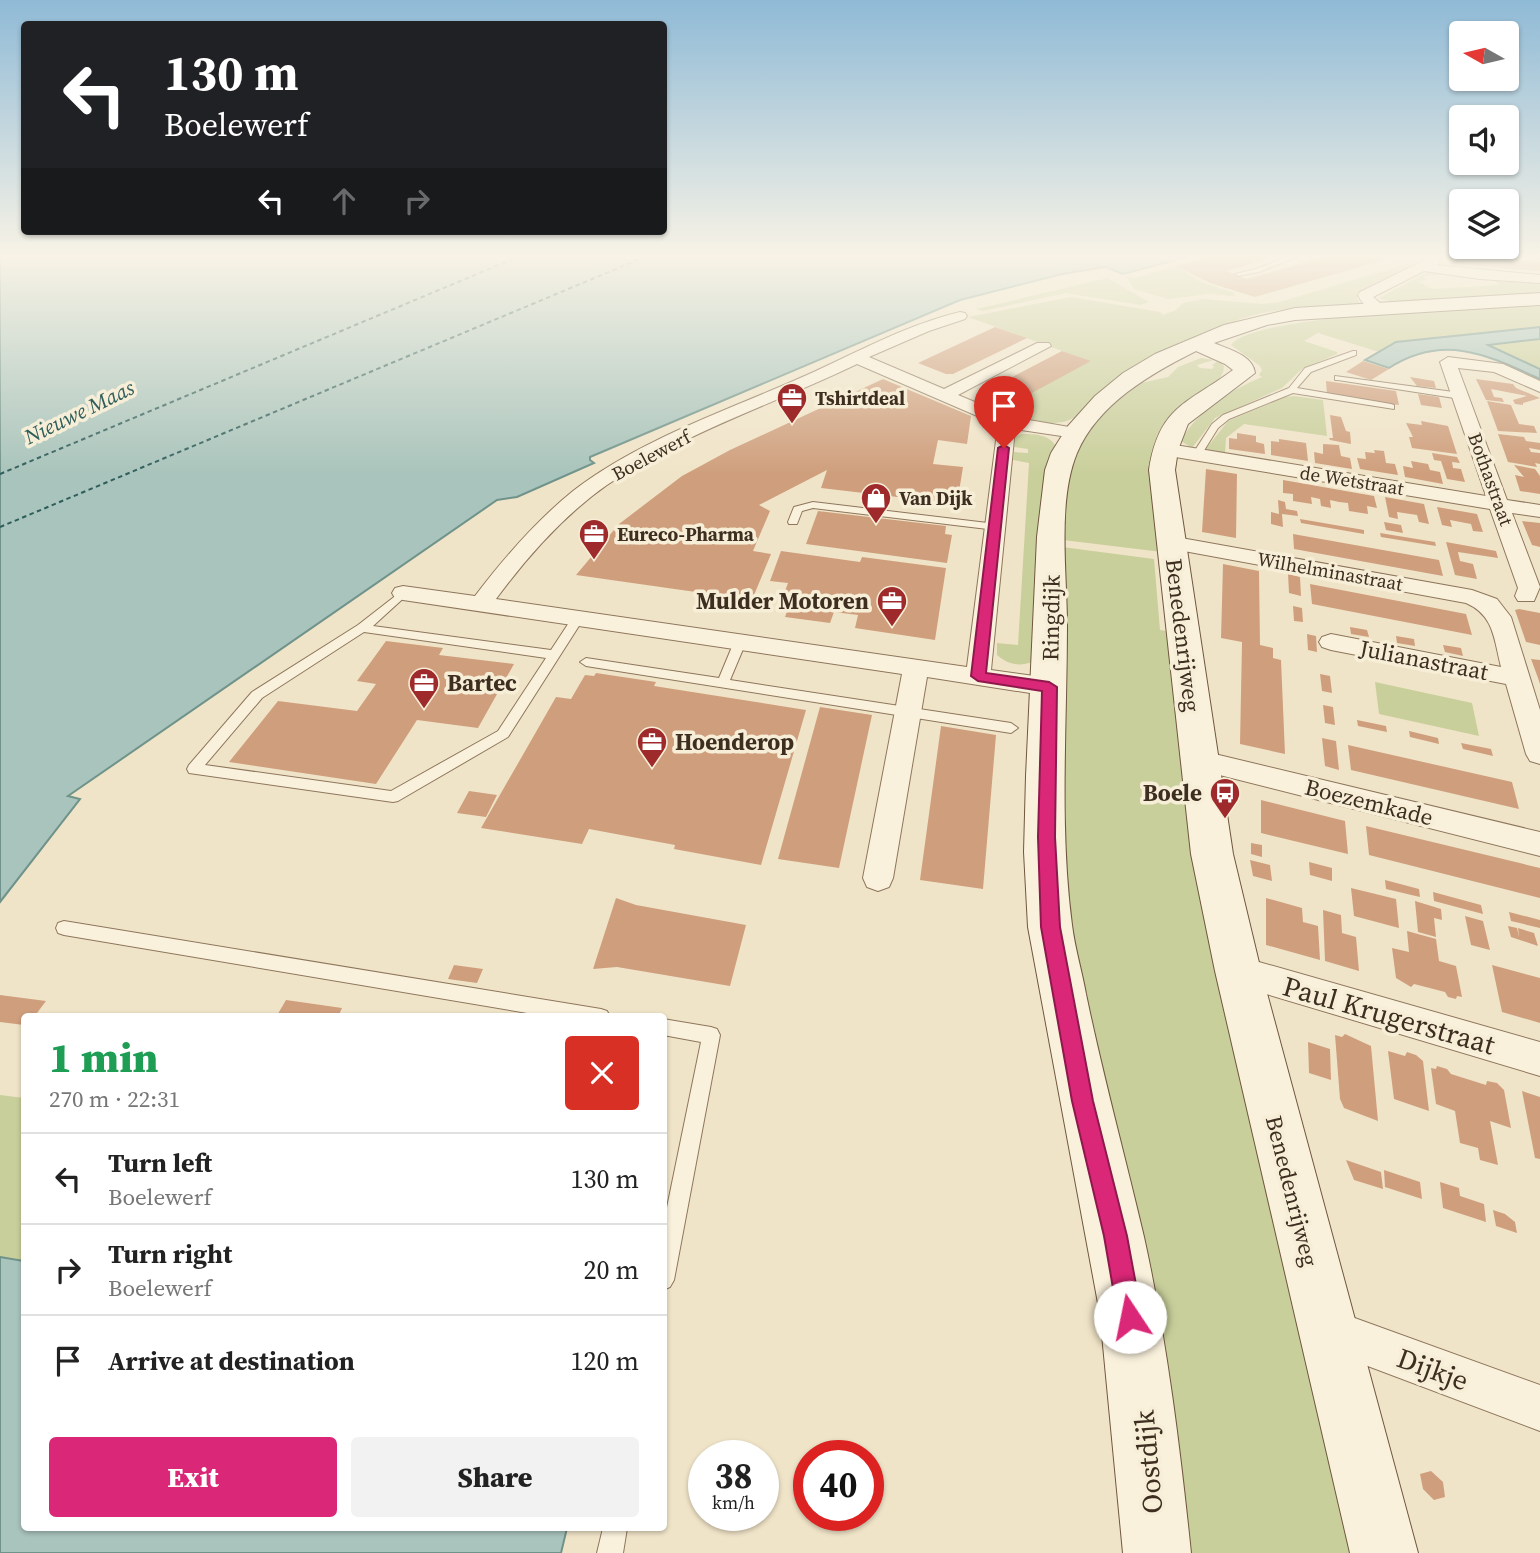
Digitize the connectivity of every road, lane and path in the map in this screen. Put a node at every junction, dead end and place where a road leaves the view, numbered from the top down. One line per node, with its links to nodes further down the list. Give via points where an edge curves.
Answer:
1 (924, 328): 6 (street, Boelewerf)
2 (1230, 328): 3 (street)
3 (1197, 344): 14 (street, Ringdijk, via 1145,368 1093,410); 15 (street, Benedenrijweg, via 1233,359 1244,373 1180,417 1170,430)
4 (1042, 346): 10 (street)
5 (1353, 353): 9 (lane, via 1308,370)
6 (857, 358): 10 (street); 23 (street, Boelewerf, via 619,469 543,531 506,569)
7 (1338, 378): 11 (lane)
8 (1540, 387): 11 (street, Bothastraat, via 1497,368 1448,362)
9 (1292, 390): 12 (lane); 15 (lane, via 1226,417)
10 (946, 395): 13 (street)
11 (1461, 396): 16 (street, Bothastraat)
12 (1391, 407)
13 (1007, 422): 14 (street); 19 (street)
14 (1075, 433): 35 (street, Ringdijk, via 1056,479)
15 (1180, 452): 16 (street, de Wetstraat); 20 (street, Benedenrijweg, via 1162,470)
16 (1500, 504): 17 (street, de Wetstraat); 22 (street, Bothastraat)
17 (1540, 511)
18 (793, 522): 19 (lane, via 798,509 813,505)
19 (996, 527): 32 (street)
20 (1171, 542): 24 (street, Wilhelminastraat, via 1472,597); 40 (street, Benedenrijweg)
21 (403, 593): 23 (street); 26 (lane)
22 (1533, 599): 24 (street)
23 (481, 604): 25 (street)
24 (1489, 604): 33 (street, via 1499,618)
25 (578, 618): 27 (street); 29 (lane)
26 (362, 628): 29 (lane); 29 (lane, via 257,695 194,769 393,797 503,734)
27 (740, 642): 31 (street); 34 (lane)
28 (1331, 642): 33 (street, Julianastraat)
29 (555, 655)
30 (586, 662): 34 (lane)
31 (916, 667): 32 (street); 37 (street)
32 (978, 676): 35 (street)
33 (1517, 678): 36 (street)
34 (723, 684): 37 (lane)
35 (1049, 687): 50 (street, Ringdijk, via 1046,837 1050,927)
36 (1533, 707): 39 (street)
37 (907, 712): 38 (lane); 42 (street)
38 (1011, 728)
39 (1540, 754)
40 (1198, 760): 41 (street, Boezemkade); 44 (street, Benedenrijweg, via 1212,855)
41 (1540, 844)
42 (878, 877)
43 (64, 928): 45 (lane)
44 (1238, 971): 47 (street, Paul Krugerstraat); 49 (street, Benedenrijweg)
45 (577, 1013)
46 (667, 1028): 48 (lane, via 711,1035)
47 (1540, 1059)
48 (667, 1260)
49 (1327, 1330): 51 (street, Dijkje); 55 (street, Benedenrijweg)
50 (1140, 1371): 54 (street, Oostdijk)
51 (1540, 1408)
52 (614, 1531): 53 (lane)
53 (610, 1553)
54 (1157, 1553)
55 (1384, 1553)

